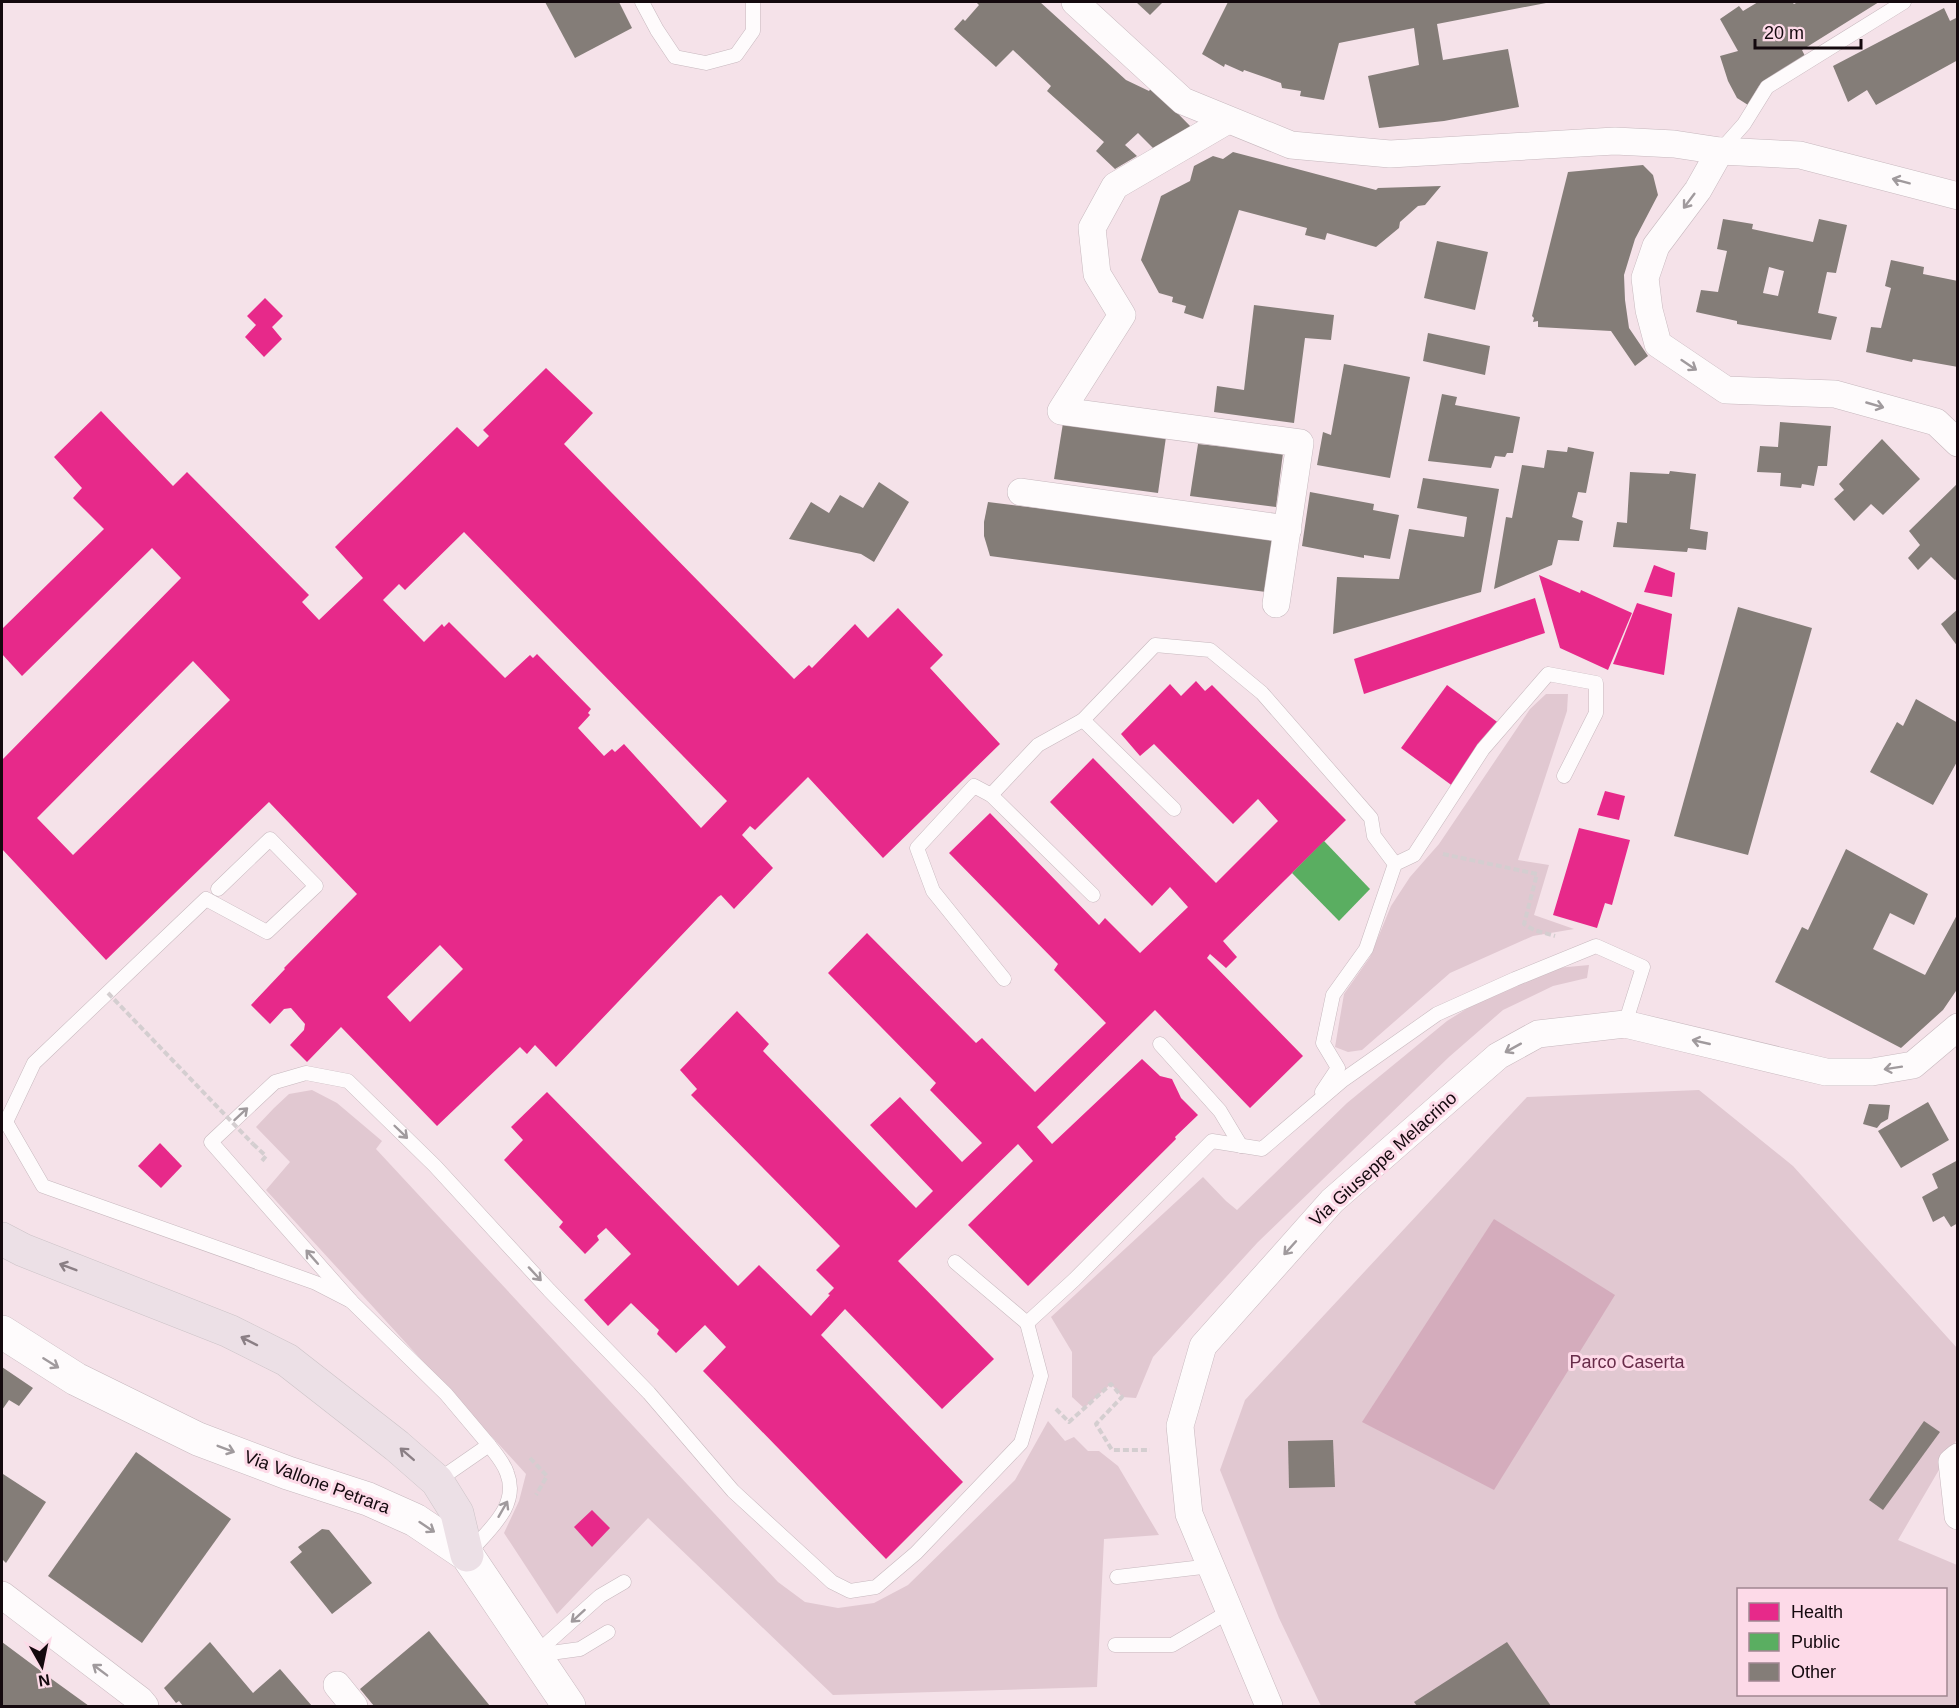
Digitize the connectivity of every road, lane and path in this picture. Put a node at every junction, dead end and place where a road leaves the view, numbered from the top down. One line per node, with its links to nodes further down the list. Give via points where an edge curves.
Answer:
1 (642, 2): 2 (lane, via 675,57 706,63 735,55 753,31)
2 (753, 2)
3 (1076, 2): 5 (street, via 1183,102)
4 (1904, 2): 6 (lane, via 1767,87 1744,124)
5 (1228, 120): 6 (street, via 1291,145 1390,154 1615,141); 10 (street, via 1115,186 1092,228 1097,274 1122,315 1061,411 1300,443)
6 (1720, 151): 7 (street, one-way to 6, via 1800,155); 8 (street, one-way to 8, via 1698,190 1656,246 1645,278 1658,344 1726,390 1835,394 1936,422)
7 (1958, 196)
8 (1958, 443)
9 (1021, 492): 10 (street)
10 (1288, 529): 11 (street)
11 (1276, 604)
12 (1083, 720): 14 (lane, via 1038,745); 15 (lane); 17 (lane, via 1155,645 1210,650 1262,693 1371,818 1374,836)
13 (1564, 776): 16 (lane, via 1596,713 1596,684 1548,674 1483,749)
14 (991, 795): 19 (lane); 21 (lane, via 974,786 917,848 933,891)
15 (1174, 809)
16 (1418, 849): 17 (lane); 20 (path, via 1537,874 1524,924)
17 (1395, 864): 26 (lane, via 1366,949 1333,995 1323,1043 1338,1068)
18 (218, 889): 22 (lane, via 270,839 316,886 267,932 206,899)
19 (1093, 895)
20 (1596, 946): 23 (lane, via 1643,967); 26 (lane, via 1437,1014)
21 (1004, 979)
22 (108, 993): 28 (path, bridge, via 266,1156); 31 (lane, via 34,1063 6,1122 43,1186 316,1283)
23 (1625, 1024): 24 (street, Via Giuseppe Melacrino, one-way to 23, via 1913,1065 1872,1072 1826,1072); 36 (street, Via Giuseppe Melacrino, one-way to 36, via 1538,1034 1498,1056 1332,1201 1203,1346 1180,1426)
24 (1958, 1027)
25 (1160, 1044): 27 (lane, via 1220,1110)
26 (1315, 1104): 27 (lane, via 1262,1149)
27 (1241, 1146): 32 (lane, via 1212,1141)
28 (258, 1165)
29 (2, 1239): 38 (highway, one-way to 29, via 287,1360 229,1330)
30 (955, 1262): 32 (lane)
31 (351, 1301): 34 (lane, one-way to 34, via 211,1142 275,1082 306,1073 348,1081 435,1166 649,1393 733,1491 832,1582 850,1591 876,1587 916,1553 1021,1443); 35 (lane, via 447,1394)
32 (1027, 1323): 34 (lane, via 1041,1376)
33 (2, 1332): 40 (street, Via Vallone Petrara, one-way to 40, via 76,1379 198,1439 377,1503 415,1520)
34 (1037, 1390): 36 (path, via 1069,1422 1112,1384 1122,1397 1096,1424 1112,1450)
35 (489, 1445): 38 (lane); 40 (lane, one-way to 35, via 507,1508 511,1489 507,1472)
36 (1182, 1449): 41 (street, Via Giuseppe Melacrino, via 1190,1514)
37 (1958, 1457): 39 (street, via 1952,1462)
38 (437, 1481): 40 (highway, via 457,1513)
39 (1958, 1516)
40 (467, 1555): 48 (street, Via Vallone Petrara)
41 (1211, 1566): 42 (lane); 45 (street, Via Giuseppe Melacrino)
42 (1117, 1577)
43 (624, 1582): 48 (lane, one-way to 48, via 600,1596)
44 (2, 1596): 50 (street, one-way to 44)
45 (1230, 1611): 47 (lane, via 1172,1645); 53 (street, Via Giuseppe Melacrino)
46 (608, 1632): 48 (lane, via 580,1649)
47 (1115, 1645)
48 (534, 1655): 52 (street, Via Vallone Petrara)
49 (337, 1685): 51 (street)
50 (145, 1707)
51 (354, 1707)
52 (569, 1707)
53 (1269, 1707)

